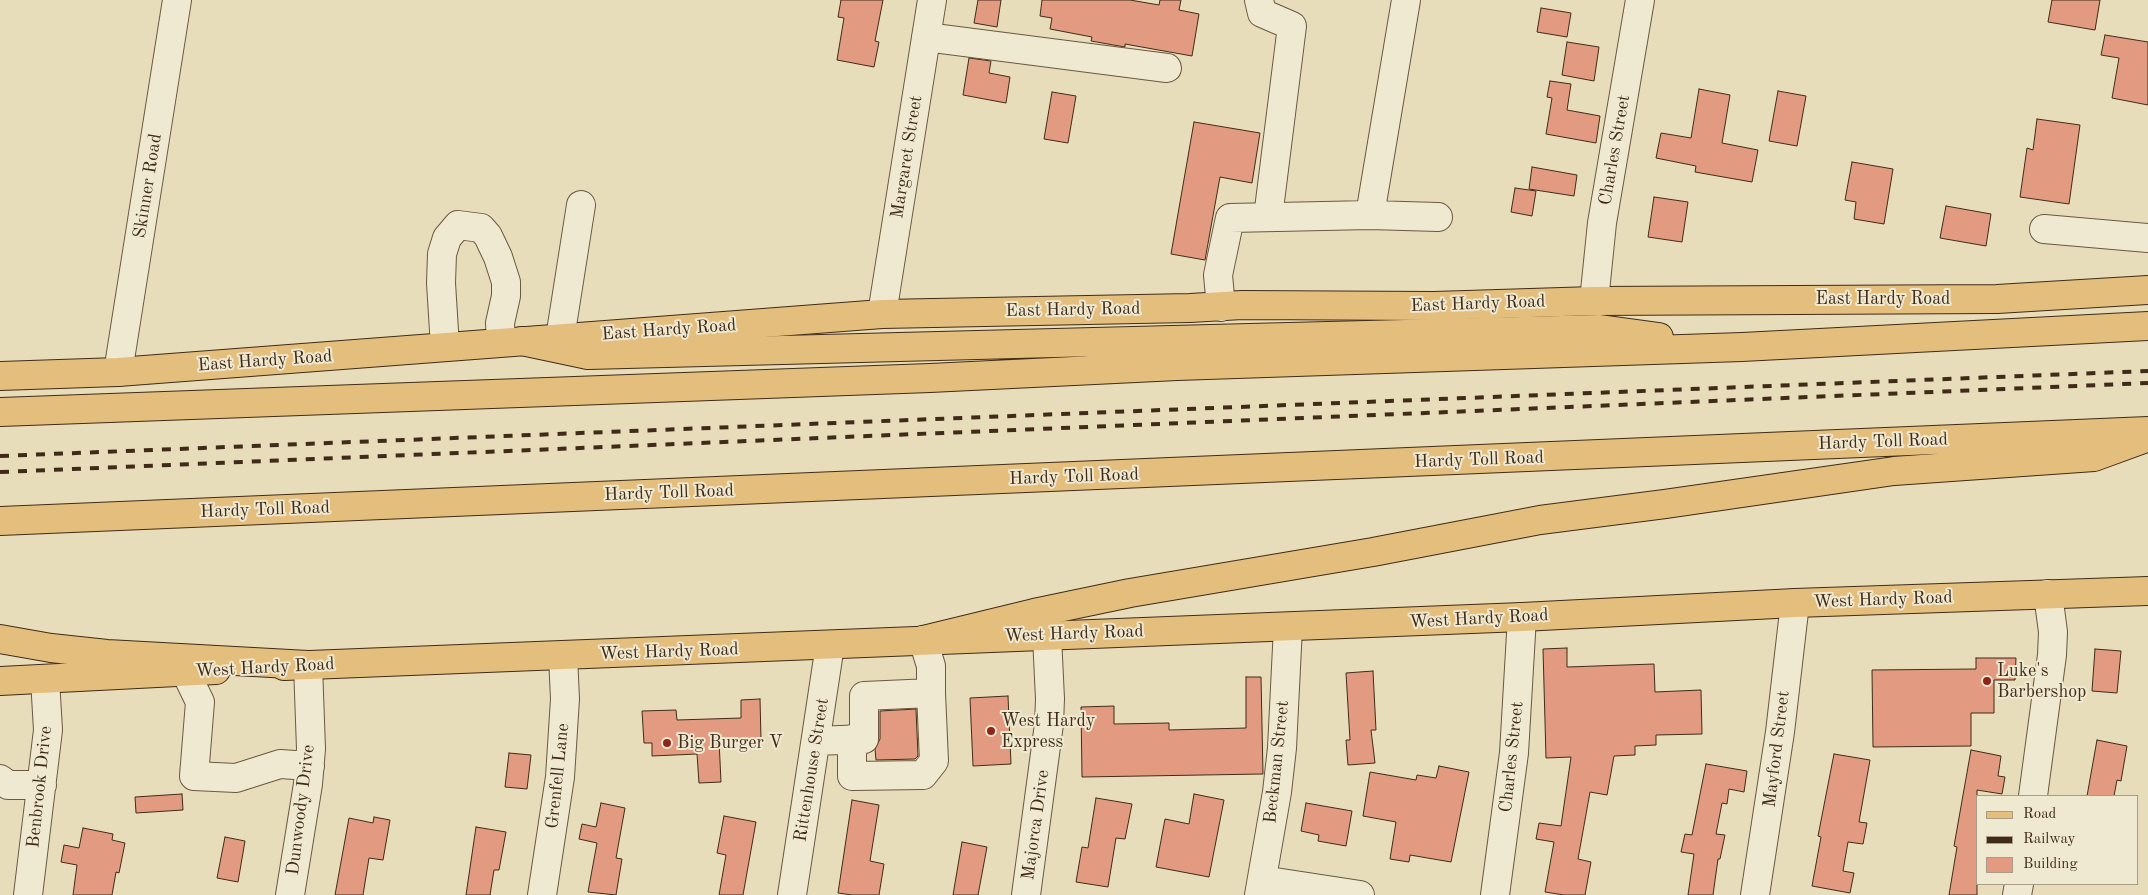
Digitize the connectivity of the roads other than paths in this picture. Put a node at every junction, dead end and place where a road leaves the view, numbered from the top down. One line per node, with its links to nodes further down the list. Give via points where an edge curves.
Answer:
1 (177, 0): 23 (street, Skinner Road)
2 (932, 0): 6 (street, Margaret Street)
3 (1259, 0): 10 (street, via 1262,13 1292,26)
4 (1406, 0): 9 (street)
5 (1640, 0): 15 (street, Charles Street, via 1602,223)
6 (926, 37): 7 (street); 17 (street, Margaret Street)
7 (1167, 68)
8 (581, 205): 19 (street)
9 (1370, 215): 10 (street); 11 (street)
10 (1268, 217): 16 (street, via 1230,218 1218,275)
11 (1438, 217)
12 (2044, 228): 13 (street)
13 (2148, 238)
14 (2148, 290): 15 (main road, East Hardy Road, via 1997,299)
15 (1594, 301): 16 (main road, East Hardy Road, via 1434,306)
16 (1221, 306): 17 (main road, East Hardy Road)
17 (882, 314): 19 (main road, East Hardy Road)
18 (2148, 326): 22 (main road)
19 (560, 338): 20 (main road, East Hardy Road)
20 (512, 341): 21 (main road, East Hardy Road); 21 (street, via 500,320 506,282 498,257 488,236 480,228 458,225 447,238 442,254); 22 (main road, via 588,355 1600,329)
21 (445, 346): 23 (main road, East Hardy Road)
22 (1742, 347): 25 (main road, via 1187,365 930,378)
23 (118, 372): 24 (main road, East Hardy Road)
24 (0, 376)
25 (0, 412)
26 (2148, 431): 28 (main road, Hardy Toll Road)
27 (2148, 437): 36 (main road, via 2094,457 1894,471 1540,520 1130,594)
28 (0, 521)
29 (2148, 591): 30 (main road, West Hardy Road)
30 (2048, 594): 31 (main road, West Hardy Road); 49 (street, via 2053,632 2052,655)
31 (1795, 603): 32 (main road, West Hardy Road); 58 (street, Mayford Street, via 1780,732)
32 (1522, 618): 33 (main road, West Hardy Road); 57 (street, Charles Street, via 1514,754)
33 (1288, 627): 34 (main road, West Hardy Road); 50 (street, Beckman Street, via 1280,766)
34 (1047, 636): 36 (main road, West Hardy Road); 55 (street, Majorca Drive, via 1049,724)
35 (0, 639): 39 (main road, via 107,654)
36 (923, 640): 37 (main road, West Hardy Road); 43 (street, via 931,666)
37 (830, 645): 38 (main road, West Hardy Road); 45 (street, Rittenhouse Street)
38 (563, 656): 39 (main road, West Hardy Road); 53 (street, Grenfell Lane, via 565,699 560,777)
39 (308, 665): 40 (main road, West Hardy Road); 46 (street, Dunwoody Drive)
40 (185, 672): 41 (main road, West Hardy Road); 46 (street, via 200,702 194,776 236,778 280,764)
41 (45, 679): 42 (main road, West Hardy Road); 48 (street, Benbrook Drive, via 48,730)
42 (0, 681)
43 (932, 693): 44 (street, via 864,696 864,738); 44 (street, via 934,760 923,775 852,776)
44 (852, 739): 45 (street)
45 (817, 741): 54 (street, Rittenhouse Street)
46 (310, 766): 52 (street, Dunwoody Drive)
47 (0, 779): 48 (street, via 8,785)
48 (42, 785): 51 (street, Benbrook Drive)
49 (2033, 795)
50 (1261, 887): 56 (street)
51 (28, 895)
52 (290, 895)
53 (542, 895)
54 (792, 895)
55 (1026, 895)
56 (1360, 895)
57 (1495, 895)
58 (1755, 895)

